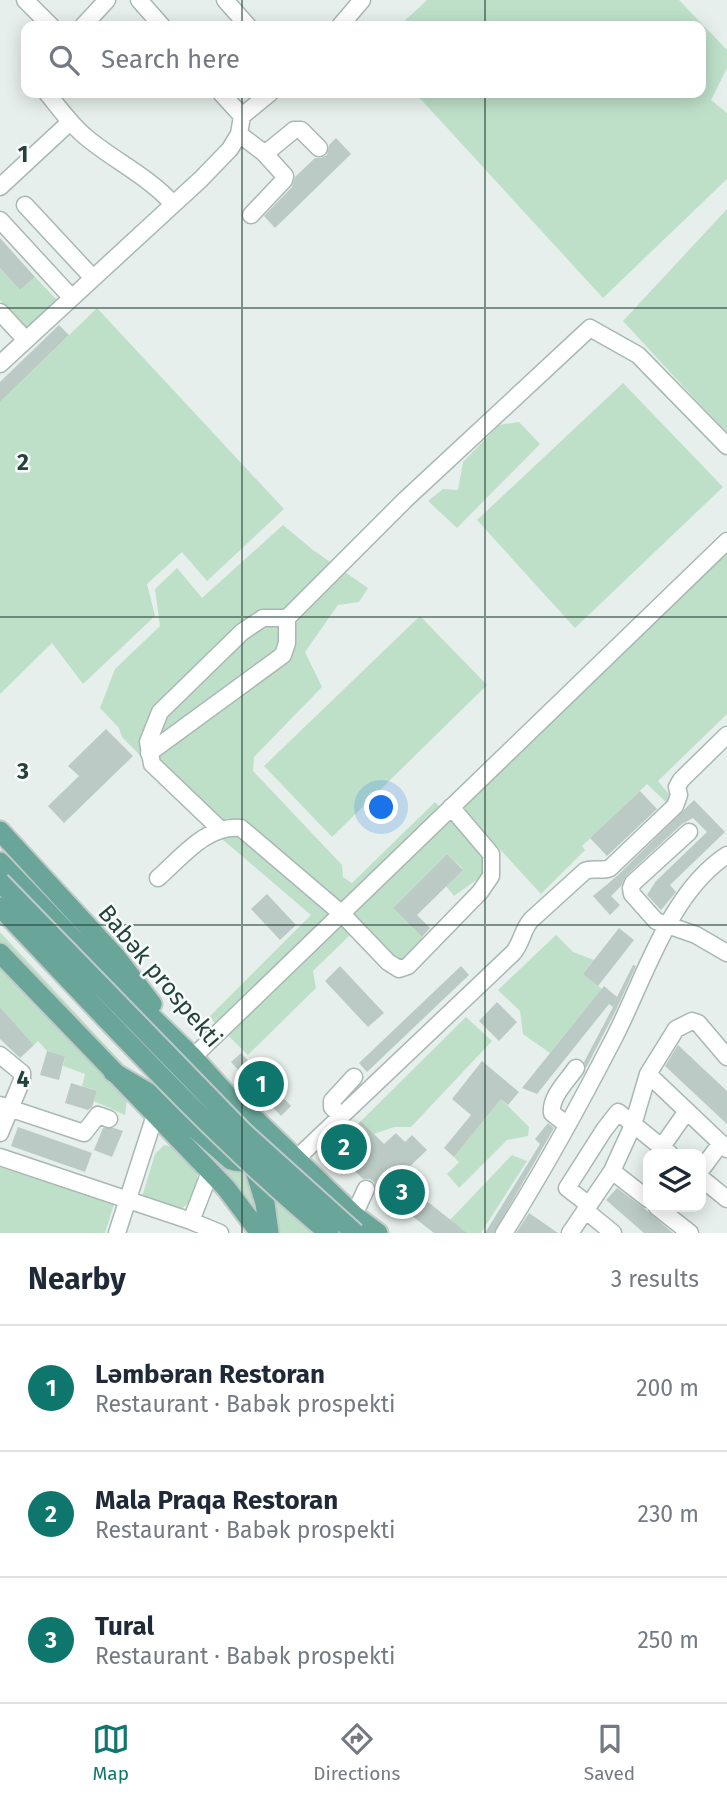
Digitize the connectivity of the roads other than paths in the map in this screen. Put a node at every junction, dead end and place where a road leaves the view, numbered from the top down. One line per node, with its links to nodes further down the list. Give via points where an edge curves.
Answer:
1 (25, 0): 6 (street)
2 (107, 0): 7 (street)
3 (139, 0): 8 (street)
4 (225, 0): 9 (street)
5 (362, 0): 10 (street)
6 (46, 21)
7 (88, 21)
8 (158, 21)
9 (244, 21)
10 (344, 21)
11 (51, 98): 15 (street)
12 (226, 98): 14 (street)
13 (264, 98): 14 (street)
14 (242, 116): 16 (street)
15 (70, 122): 19 (street); 20 (street)
16 (239, 134): 18 (street); 20 (street, via 230,149)
17 (319, 148): 18 (street, via 301,130 294,130)
18 (264, 153): 22 (street, via 285,176)
19 (0, 187)
20 (173, 204): 24 (street)
21 (25, 205): 24 (street)
22 (251, 215)
23 (0, 220): 25 (street)
24 (92, 277): 25 (street)
25 (71, 297): 27 (street)
26 (0, 312): 27 (street)
27 (25, 339): 28 (street)
28 (0, 364)
29 (727, 446): 31 (street, via 638,355 590,328 406,499)
30 (727, 541): 34 (street)
31 (287, 618): 33 (street, via 284,655); 33 (street, via 263,618 242,632 160,712 148,742)
32 (727, 735): 57 (street, via 681,780 675,806 610,868 585,871 540,912 526,926 513,953)
33 (149, 753): 35 (street, via 152,764)
34 (451, 807): 43 (street); 43 (street, via 491,854 491,876 408,966 399,969 388,962)
35 (220, 829): 40 (street, via 204,837); 43 (street, via 241,828 253,836)
36 (0, 831): 48 (main road, Babək prospekti, via 116,957)
37 (689, 832): 44 (street, via 631,888 656,922)
38 (727, 855): 44 (street, via 699,877)
39 (0, 862): 48 (main road)
40 (158, 878)
41 (0, 882): 81 (main road, Babək prospekti, bridge, via 243,1132)
42 (0, 908): 86 (main road, bridge, via 164,1078)
43 (342, 914): 48 (street)
44 (668, 927): 45 (street, via 696,935); 59 (street)
45 (727, 953)
46 (0, 954): 51 (main road)
47 (0, 1055): 54 (street, via 22,1073)
48 (193, 1057): 51 (main road, via 260,1133 260,1150 251,1160 232,1160 166,1103); 68 (main road, Babək prospekti)
49 (727, 1057): 52 (street, via 692,1021 676,1029)
50 (576, 1068): 59 (street, via 551,1106 552,1113)
51 (113, 1072): 56 (main road)
52 (648, 1074): 55 (street); 60 (street)
53 (354, 1077): 57 (street, via 332,1101)
54 (5, 1107): 58 (street, via 84,1133 98,1115); 61 (street)
55 (687, 1111): 63 (street); 65 (street)
56 (155, 1115): 71 (main road); 77 (street)
57 (341, 1116): 68 (street)
58 (109, 1119)
59 (567, 1125): 88 (street)
60 (633, 1125): 62 (street, via 618,1112); 64 (street); 66 (street)
61 (0, 1133)
62 (601, 1135): 66 (street); 69 (street)
63 (724, 1146): 70 (street)
64 (663, 1149)
65 (667, 1149)
66 (621, 1152): 72 (street)
67 (0, 1157): 77 (street)
68 (296, 1159): 81 (main road, Babək prospekti); 85 (main road, via 276,1151 265,1154 257,1165)
69 (584, 1162): 72 (street); 78 (street, via 568,1188)
70 (706, 1165)
71 (210, 1172): 80 (street); 84 (main road)
72 (609, 1176): 75 (street); 78 (street)
73 (706, 1182): 76 (street)
74 (366, 1189): 81 (street)
75 (643, 1196)
76 (727, 1199)
77 (127, 1201): 80 (street); 82 (street)
78 (587, 1208): 89 (street); 90 (street)
79 (663, 1212): 91 (street)
80 (191, 1221): 83 (street)
81 (355, 1224): 87 (main road, Babək prospekti)
82 (117, 1233)
83 (220, 1233)
84 (260, 1233)
85 (269, 1233)
86 (328, 1233)
87 (379, 1233)
88 (504, 1233)
89 (570, 1233)
90 (613, 1233)
91 (690, 1233)

